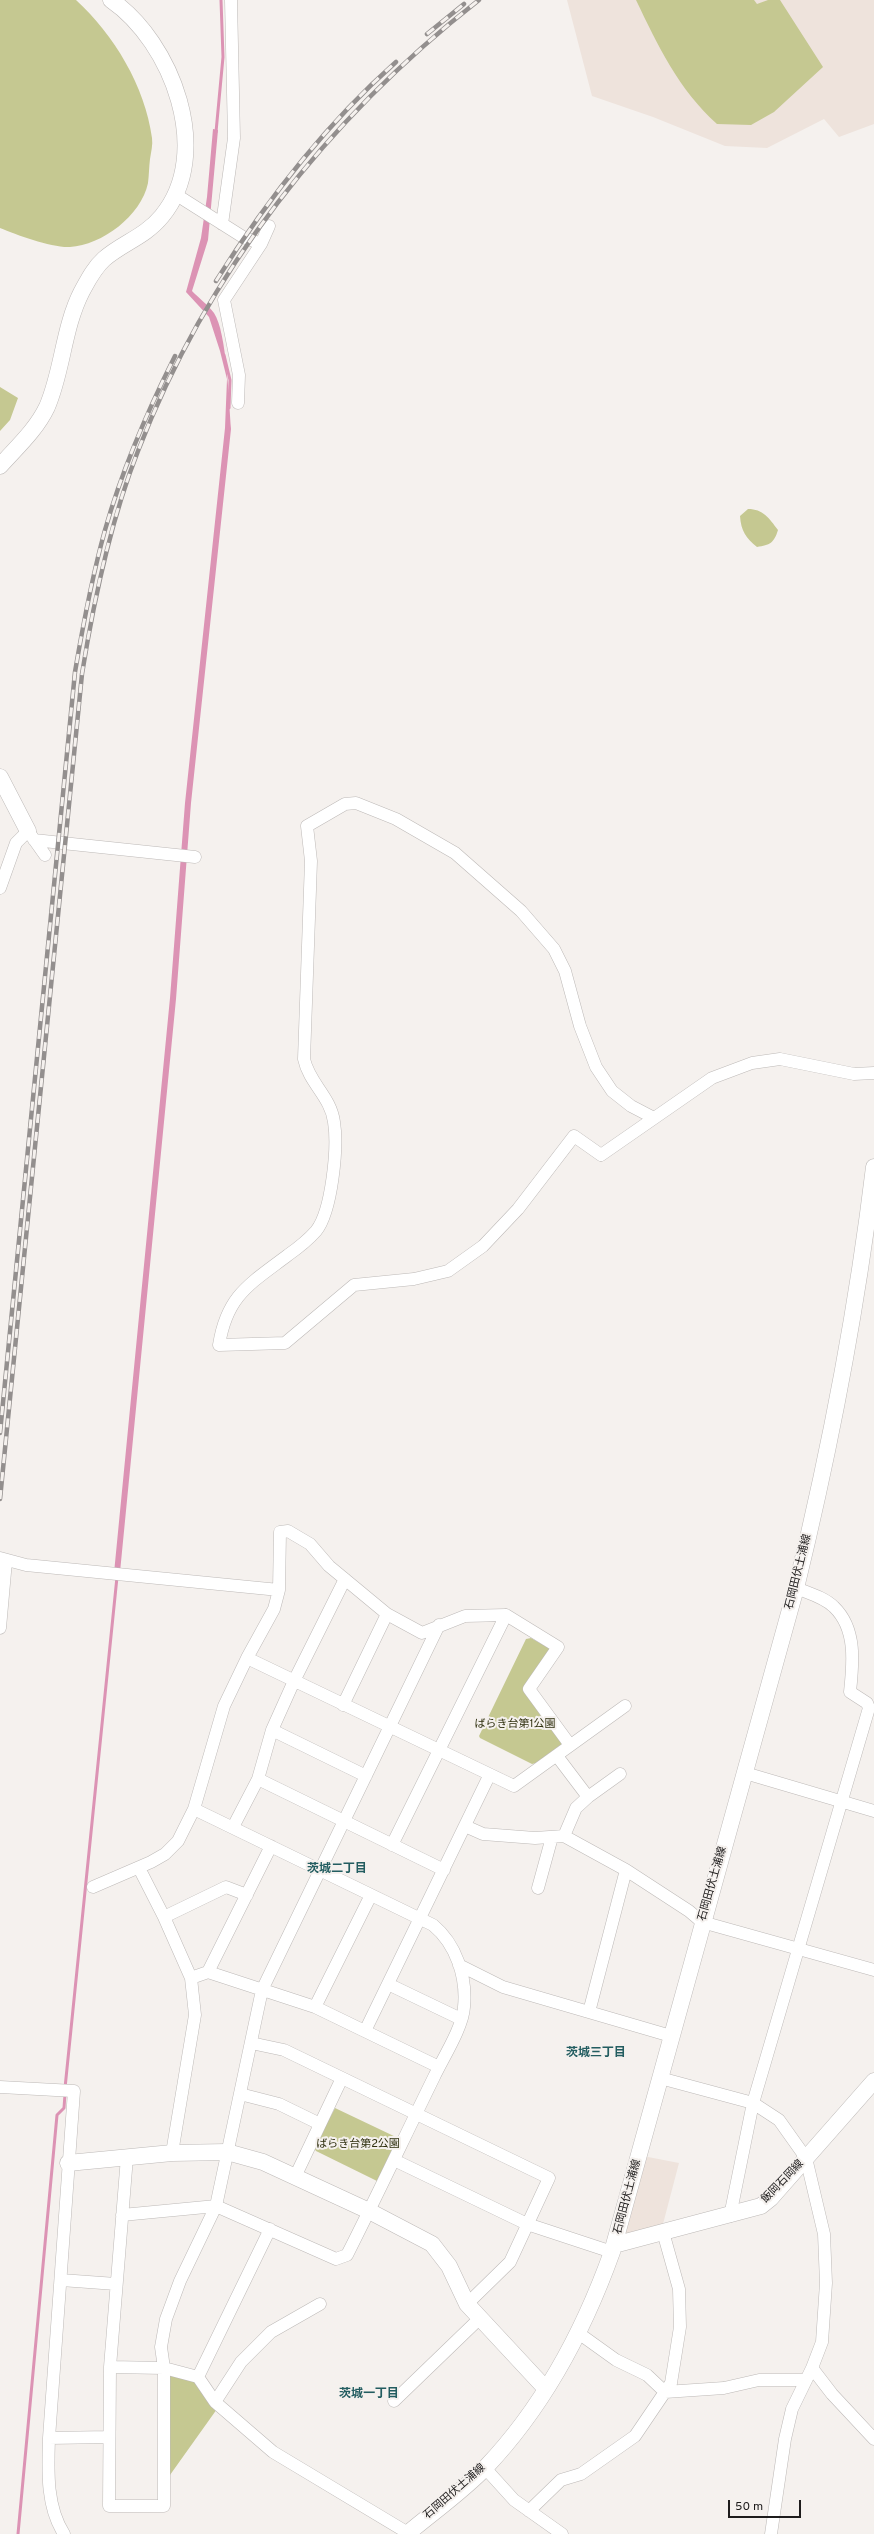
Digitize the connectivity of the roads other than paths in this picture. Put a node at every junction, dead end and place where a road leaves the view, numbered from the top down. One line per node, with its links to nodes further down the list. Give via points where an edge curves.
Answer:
1 (111, 0): 3 (main road, via 151,39 168,67 178,96 186,135 184,158)
2 (231, 0): 4 (street, via 234,138)
3 (175, 194): 4 (street); 8 (main road, via 161,217 148,230 105,258 91,274 69,318 47,406 35,427)
4 (220, 223): 6 (street)
5 (269, 226): 6 (street)
6 (261, 244): 7 (street, via 224,300 239,375)
7 (238, 403)
8 (0, 466)
9 (0, 777): 10 (main road)
10 (31, 835): 11 (street); 12 (street); 13 (street, via 16,843)
11 (45, 855)
12 (193, 857)
13 (0, 888)
14 (874, 1072): 15 (street, via 854,1074 780,1059 752,1062 712,1078)
15 (654, 1118): 15 (street, via 601,1155 574,1136 518,1209 483,1246 448,1272 414,1279 354,1284 285,1343 219,1346 223,1323 230,1308 246,1287 316,1230 326,1206 335,1163 334,1121 327,1100 307,1073 304,1060 310,861 307,826 345,804 356,803 396,819 455,853 521,911 554,950 565,971 580,1026 596,1067 612,1091 631,1106)
16 (874, 1167): 19 (main road, 石岡田伏土浦線, via 866,1238 844,1370)
17 (3, 1559): 20 (street, via 26,1565); 24 (street)
18 (345, 1578): 20 (street, via 310,1544 288,1531 280,1532); 21 (street); 26 (street)
19 (796, 1588): 34 (main road, 石岡田伏土浦線); 40 (street, via 834,1607 846,1625 854,1659 850,1692 867,1703 869,1708)
20 (279, 1590): 25 (street, via 274,1609)
21 (386, 1614): 23 (street, via 422,1632); 27 (street)
22 (506, 1615): 23 (street, via 465,1616); 31 (street, via 558,1647 529,1689); 32 (street)
23 (439, 1626): 29 (street)
24 (0, 1628)
25 (247, 1658): 26 (street); 41 (street, via 224,1706)
26 (294, 1681): 27 (street); 30 (street)
27 (343, 1705): 29 (street)
28 (625, 1706): 31 (street)
29 (389, 1728): 32 (street); 36 (street)
30 (272, 1730): 36 (street); 38 (street)
31 (570, 1745): 33 (street)
32 (439, 1752): 37 (street); 47 (street)
33 (557, 1756): 37 (street, via 514,1786); 39 (street)
34 (745, 1773): 40 (street); 59 (main road, 石岡田伏土浦線)
35 (620, 1774): 39 (street)
36 (366, 1776): 43 (street)
37 (489, 1776): 44 (street)
38 (258, 1779): 43 (street); 45 (street)
39 (588, 1797): 46 (street, via 576,1808)
40 (843, 1802): 42 (street); 60 (street)
41 (194, 1809): 45 (street); 49 (street, via 178,1841 165,1854)
42 (874, 1811)
43 (344, 1822): 47 (street); 50 (street)
44 (466, 1826): 46 (street, via 483,1834 535,1838); 51 (street)
45 (232, 1827): 48 (street)
46 (558, 1836): 52 (street); 54 (street)
47 (392, 1845): 51 (street)
48 (271, 1846): 50 (street); 55 (street)
49 (139, 1868): 53 (street); 57 (street)
50 (321, 1870): 56 (street); 66 (street)
51 (444, 1870): 58 (street)
52 (626, 1870): 59 (street); 68 (street)
53 (93, 1887)
54 (538, 1888)
55 (247, 1895): 57 (street, via 226,1887); 63 (street)
56 (371, 1895): 58 (street); 67 (street)
57 (164, 1917): 64 (street)
58 (420, 1919): 61 (street, via 433,1925 449,1941); 65 (street)
59 (702, 1922): 60 (street); 71 (main road, 石岡田伏土浦線)
60 (798, 1950): 62 (street); 79 (street)
61 (459, 1965): 68 (street, via 503,1987); 69 (street, via 464,1998)
62 (874, 1970)
63 (208, 1972): 64 (street); 66 (street)
64 (191, 1978): 83 (street, via 195,2015)
65 (388, 1984): 69 (street); 70 (street)
66 (262, 1990): 67 (street); 72 (street)
67 (315, 2007): 70 (street)
68 (589, 2012): 71 (street)
69 (461, 2019): 73 (street)
70 (365, 2031): 73 (street)
71 (671, 2036): 75 (main road, 石岡田伏土浦線)
72 (251, 2043): 74 (street, via 284,2050); 78 (street)
73 (439, 2066): 80 (street)
74 (342, 2078): 80 (street); 81 (street)
75 (660, 2078): 79 (street); 96 (main road, 石岡田伏土浦線)
76 (874, 2081): 85 (main road, 飯岡石岡線)
77 (0, 2087): 87 (street, via 74,2091)
78 (240, 2094): 81 (street, via 279,2104); 82 (street)
79 (752, 2103): 85 (street, via 779,2120); 92 (street)
80 (416, 2114): 86 (street); 93 (street, via 549,2178)
81 (320, 2124): 88 (street)
82 (227, 2152): 83 (main road); 88 (main road, via 264,2162); 89 (street)
83 (172, 2153): 84 (main road)
84 (127, 2157): 87 (main road); 91 (street)
85 (806, 2158): 92 (main road, 飯岡石岡線, via 761,2206); 105 (street, via 824,2234 826,2283 822,2342)
86 (394, 2160): 90 (street); 93 (street)
87 (68, 2163): 97 (street)
88 (295, 2177): 90 (main road)
89 (216, 2206): 91 (street); 94 (street); 104 (street, via 180,2281 166,2319 161,2347)
90 (369, 2211): 94 (street, via 347,2255 336,2259); 100 (main road, via 432,2244 449,2266)
91 (122, 2215): 98 (street)
92 (730, 2216): 95 (main road, 飯岡石岡線)
93 (527, 2224): 96 (street); 100 (street, via 510,2262)
94 (270, 2229): 106 (street)
95 (663, 2232): 96 (main road, 飯岡石岡線); 109 (street, via 679,2289 680,2327 671,2383)
96 (613, 2248): 102 (main road, 石岡田伏土浦線, via 599,2288)
97 (61, 2280): 98 (street); 113 (street)
98 (116, 2284): 103 (street)
99 (320, 2304): 111 (street, via 271,2332 241,2362)
100 (467, 2304): 101 (main road)
101 (479, 2319): 108 (main road); 110 (street)
102 (577, 2332): 108 (main road, 石岡田伏土浦線); 109 (street, via 616,2360 647,2375)
103 (110, 2367): 104 (street); 112 (street)
104 (164, 2368): 106 (street); 112 (street, via 164,2506 109,2506)
105 (812, 2368): 107 (street); 114 (street, via 832,2394)
106 (198, 2376): 111 (street)
107 (806, 2380): 109 (street, via 759,2380 724,2388); 120 (street, via 792,2409 785,2439)
108 (546, 2389): 115 (main road, 石岡田伏土浦線)
109 (665, 2392): 116 (street, via 635,2436 581,2474 561,2480)
110 (394, 2401)
111 (215, 2402): 118 (street, via 273,2452)
112 (109, 2437): 113 (street)
113 (49, 2438): 117 (street, via 48,2479 52,2502)
114 (874, 2439)
115 (485, 2468): 116 (street, via 514,2500); 118 (main road, 石岡田伏土浦線)
116 (529, 2511): 119 (street)
117 (64, 2534)
118 (407, 2534)
119 (562, 2534)
120 (771, 2534)

